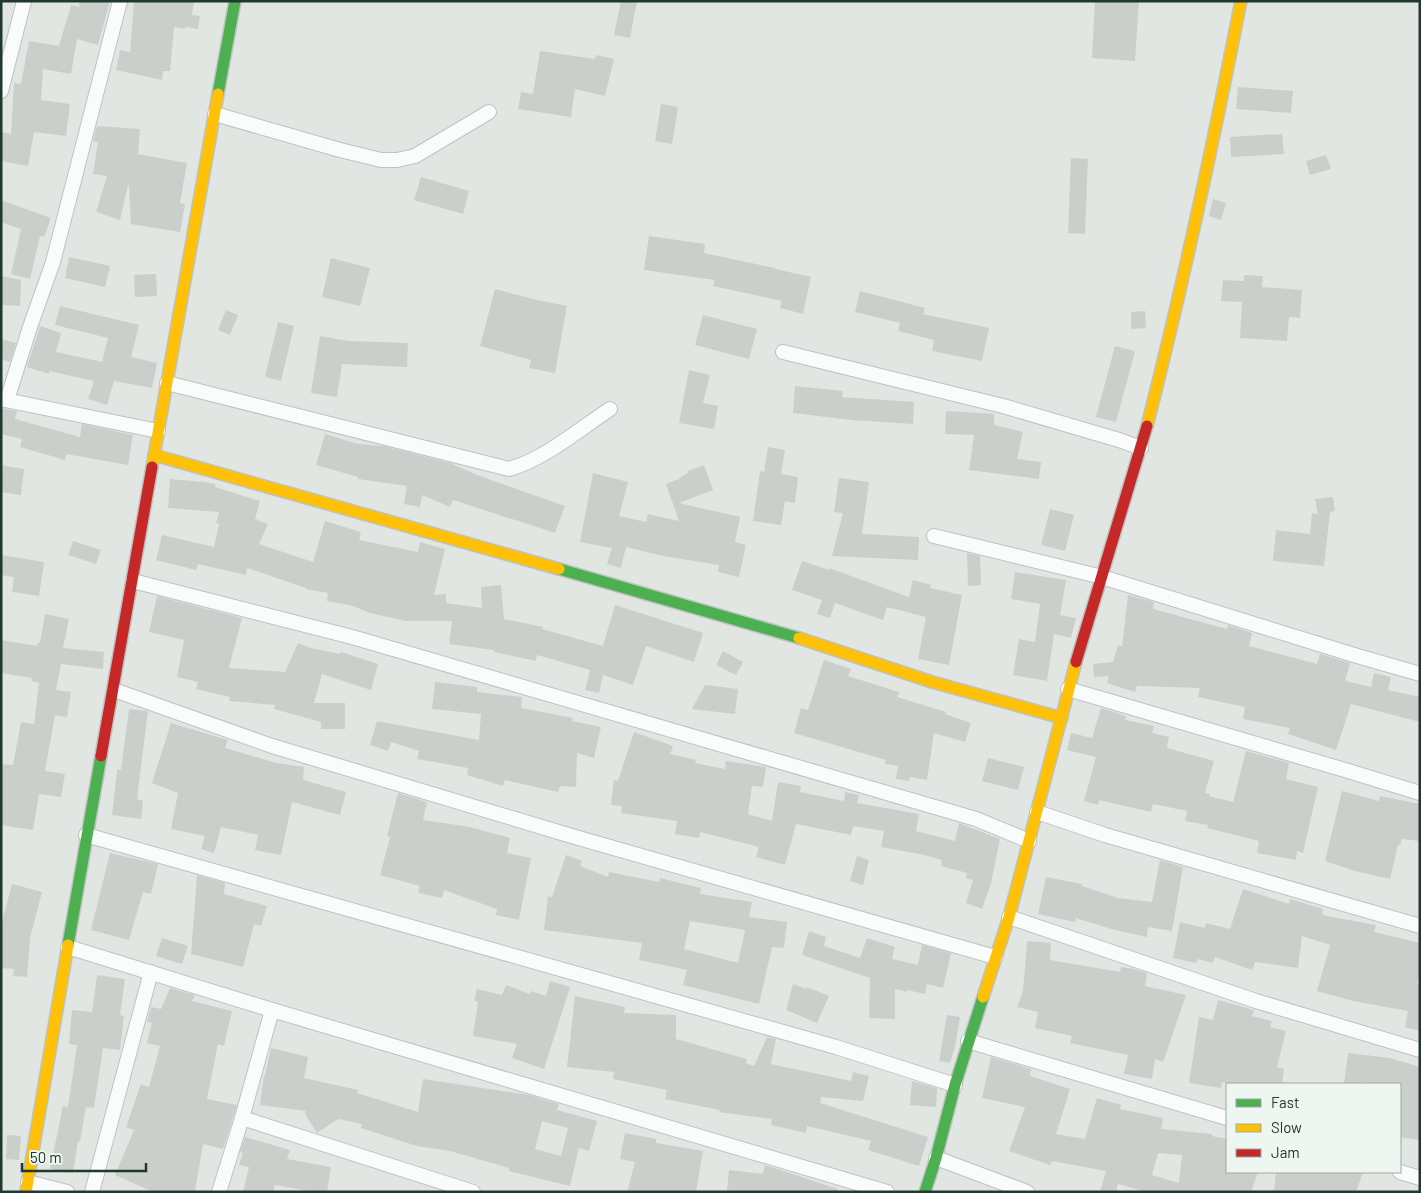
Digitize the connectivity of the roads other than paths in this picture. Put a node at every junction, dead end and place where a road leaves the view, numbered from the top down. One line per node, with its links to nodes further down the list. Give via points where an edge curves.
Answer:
1 (24, 1): 5 (street)
2 (120, 1): 10 (street, via 53,262)
3 (235, 1): 7 (street)
4 (1241, 1): 13 (street, via 1206,177)
5 (1, 91)
6 (489, 112): 7 (street, via 415,156 397,160 381,160 348,152)
7 (215, 114): 9 (street)
8 (784, 352): 13 (street, via 1003,406)
9 (167, 383): 11 (street, via 509,469 540,456); 12 (street)
10 (4, 399): 12 (street)
11 (610, 408)
12 (158, 431): 14 (street)
13 (1141, 448): 16 (street)
14 (154, 455): 17 (street); 21 (street, via 747,623 932,682)
15 (934, 536): 16 (street)
16 (1102, 577): 18 (street); 19 (street)
17 (133, 581): 20 (street); 25 (street, via 352,637 976,819)
18 (1420, 674)
19 (1068, 689): 21 (street); 22 (street)
20 (114, 690): 24 (street); 29 (street, via 281,749 574,838)
21 (1062, 718): 23 (street)
22 (1420, 793)
23 (1037, 812): 25 (street); 27 (street)
24 (86, 835): 28 (street); 34 (street, via 836,1047)
25 (1029, 841): 26 (street)
26 (1009, 917): 29 (street); 33 (street, via 1256,1001)
27 (1420, 926)
28 (68, 947): 30 (street); 40 (street)
29 (995, 958): 32 (street)
30 (151, 972): 31 (street); 42 (street)
31 (272, 1010): 35 (street); 45 (street)
32 (968, 1041): 34 (street); 36 (street)
33 (1420, 1050)
34 (954, 1085): 37 (street)
35 (242, 1118): 43 (street); 44 (street)
36 (1226, 1118)
37 (936, 1158): 46 (street); 47 (street)
38 (1401, 1172): 39 (street)
39 (1420, 1178)
40 (27, 1187): 41 (street)
41 (67, 1192)
42 (92, 1192)
43 (219, 1192)
44 (473, 1192)
45 (887, 1192)
46 (925, 1192)
47 (1027, 1192)

